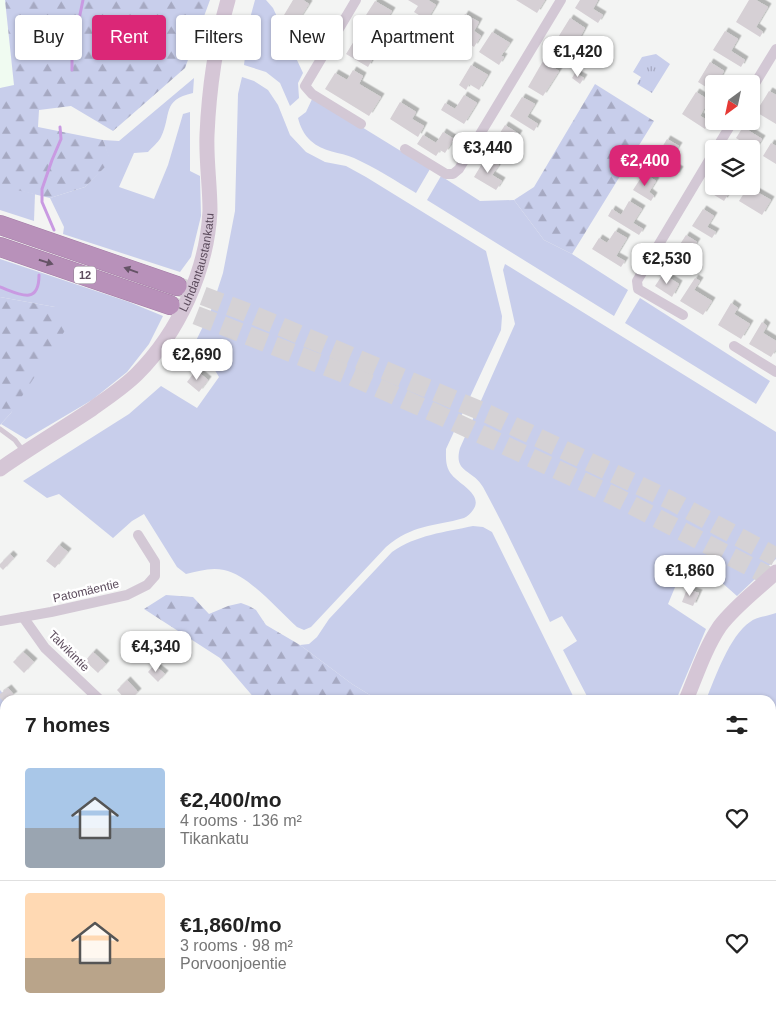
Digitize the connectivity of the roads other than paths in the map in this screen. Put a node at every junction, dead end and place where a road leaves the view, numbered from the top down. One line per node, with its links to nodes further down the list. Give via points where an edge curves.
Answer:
1 (228, 0): 17 (street, Luhdantaustankatu, via 212,69 207,136 210,211 206,244 186,302 160,346 137,374 116,392)
2 (356, 0): 6 (street, via 305,86 312,94)
3 (561, 0): 7 (street, via 459,169 453,174 446,174)
4 (776, 49): 5 (street)
5 (760, 75)
6 (361, 124)
7 (405, 149)
8 (705, 167): 13 (street, via 636,281 638,289)
9 (0, 225): 11 (highway, 12, one-way to 9)
10 (0, 247): 12 (highway, 12, one-way to 12)
11 (177, 286)
12 (170, 304)
13 (683, 315)
14 (734, 346): 15 (street)
15 (776, 372)
16 (0, 429): 17 (lane)
17 (24, 452): 18 (street, Luhdantaustankatu)
18 (0, 469)
19 (138, 535): 21 (street, Patomäentie, via 156,562 155,576 147,585 127,595)
20 (776, 572): 24 (street, via 719,628)
21 (23, 617): 22 (street, Patomäentie); 23 (street, Talvikintie, via 46,648)
22 (0, 621)
23 (95, 695)
24 (688, 695)

